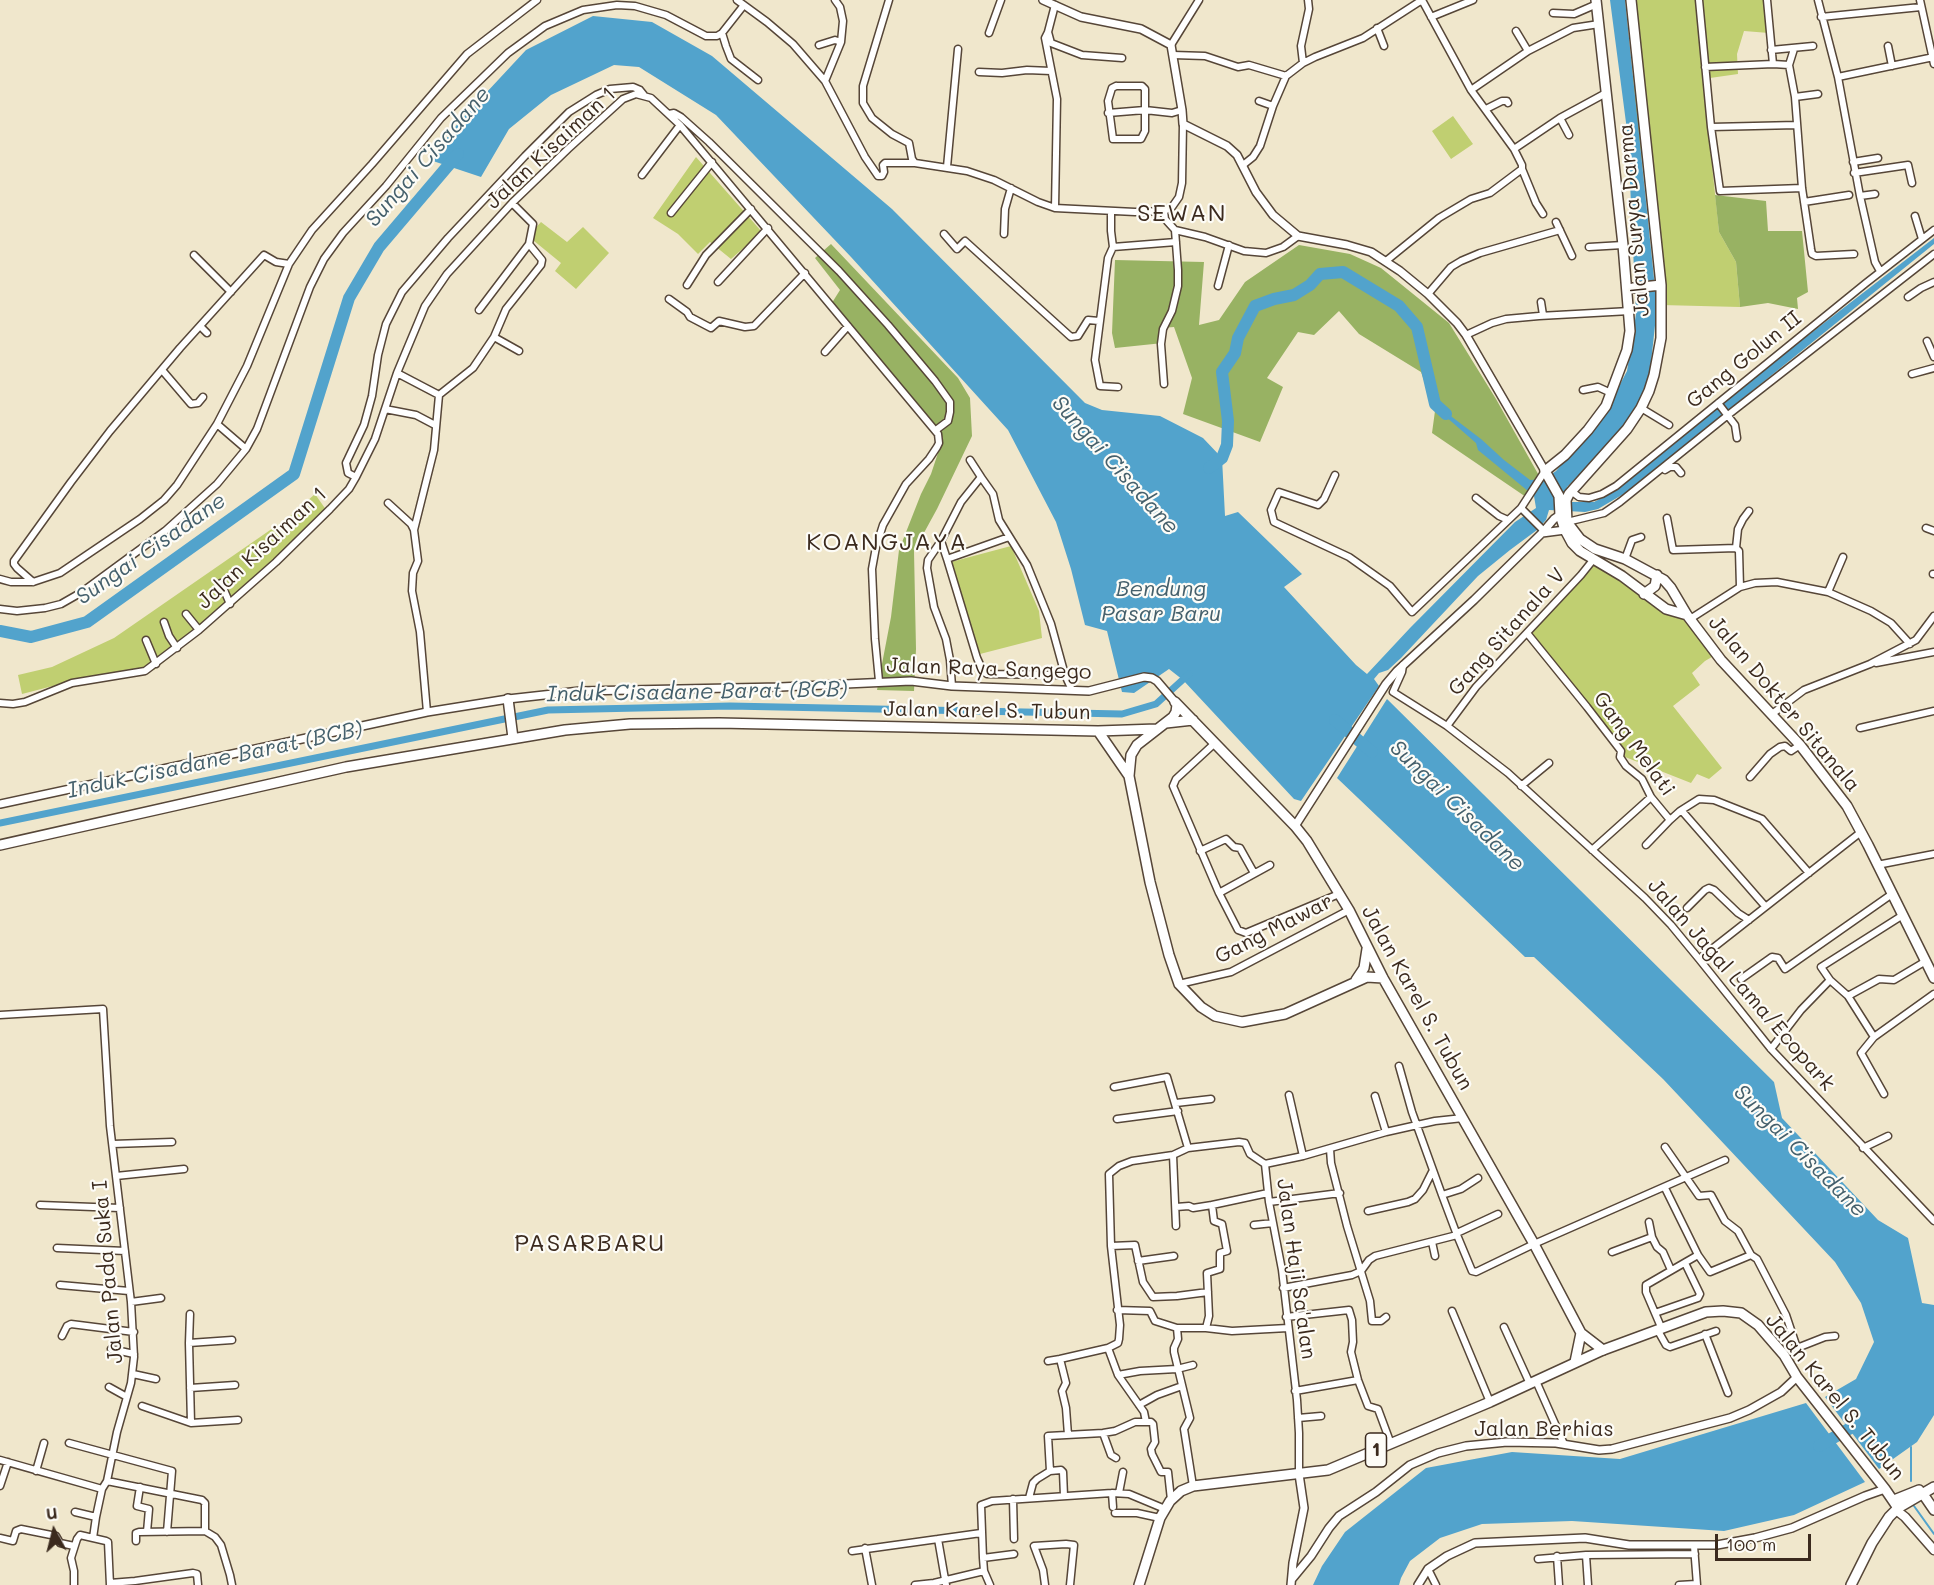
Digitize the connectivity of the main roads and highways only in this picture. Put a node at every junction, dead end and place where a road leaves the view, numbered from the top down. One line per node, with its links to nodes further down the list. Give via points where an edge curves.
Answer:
1 (1631, 0): 4 (main road, Jalan Surya Darma)
2 (1596, 2): 3 (main road, Jalan Surya Darma)
3 (1626, 273): 5 (main road); 6 (main road, Jalan Surya Darma)
4 (1658, 285): 5 (main road); 7 (main road, Jalan Surya Darma, via 1661,338 1649,391 1622,436 1569,495)
5 (1633, 288): 6 (main road)
6 (1629, 307): 7 (main road, Jalan Surya Darma, via 1627,350 1606,405 1588,430 1545,474 1559,496)
7 (1564, 519): 8 (main road, Jalan Dokter Sitanala, via 1580,539 1595,549); 9 (main road, Jalan Dokter Sitanala, via 1572,543)
8 (1657, 575): 9 (main road, via 1654,586); 10 (main road, Jalan Dokter Sitanala, via 1671,588)
9 (1644, 594): 10 (main road, Jalan Dokter Sitanala, via 1665,609)
10 (1689, 617): 21 (main road, Jalan Dokter Sitanala, via 1721,660 1800,745 1843,800 1881,864)
11 (508, 700): 16 (main road)
12 (1193, 720): 13 (main road); 13 (main road, Jalan Karel S. Tubun, via 1178,705); 19 (main road, Jalan Karel S. Tubun, via 1307,841)
13 (1166, 723): 14 (main road)
14 (1157, 729): 15 (main road, Jalan Karel S. Tubun); 17 (main road, via 1131,755)
15 (1098, 731): 16 (main road, Jalan Karel S. Tubun, via 719,723 630,724); 17 (main road)
16 (513, 735): 18 (main road, Jalan Karel S. Tubun, via 346,767)
17 (1129, 776): 22 (main road, via 1169,955 1187,995 1215,1016 1242,1022 1285,1014)
18 (0, 845)
19 (1367, 948): 20 (main road, Jalan Karel S. Tubun); 22 (main road, via 1364,968)
20 (1383, 978): 22 (main road, via 1367,977); 23 (main road, Jalan Karel S. Tubun)
21 (1934, 978)
22 (1354, 982)
23 (1581, 1333): 24 (main road, Jalan Karel S. Tubun); 25 (main road)
24 (1603, 1350): 25 (main road, Jalan Karel S. Tubun / 1); 28 (main road, Jalan Karel S. Tubun / 1, via 1706,1312 1741,1313 1758,1325 1784,1355)
25 (1575, 1362): 31 (main road, Jalan Karel S. Tubun / 1, via 1328,1470 1193,1486 1181,1491 1162,1514)
26 (1934, 1486): 27 (main road); 28 (main road)
27 (1923, 1494): 28 (main road); 29 (main road)
28 (1896, 1506): 30 (main road); 32 (main road)
29 (1934, 1510)
30 (1934, 1550)
31 (1139, 1585)
32 (1851, 1585)

